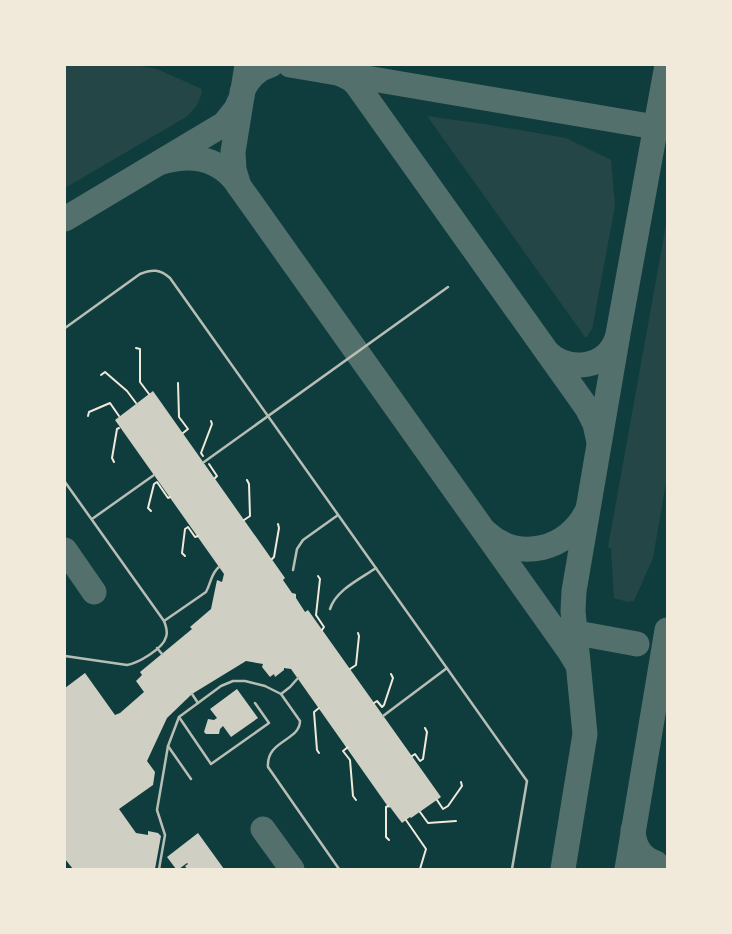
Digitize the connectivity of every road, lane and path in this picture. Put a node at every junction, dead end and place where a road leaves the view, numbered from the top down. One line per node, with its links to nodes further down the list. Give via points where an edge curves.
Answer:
1 (448, 287): 10 (lane)
2 (65, 328): 10 (lane, via 140,274 157,270 164,272)
3 (136, 348): 6 (path, via 140,349 140,382)
4 (101, 375): 7 (path, via 105,372)
5 (178, 383): 13 (path, via 179,417 188,429)
6 (149, 394)
7 (136, 403)
8 (88, 416): 9 (path, via 89,412 110,403)
9 (119, 416)
10 (268, 416): 15 (lane); 22 (lane)
11 (211, 421): 17 (path, via 201,453 217,476)
12 (119, 428): 14 (path, via 112,458)
13 (183, 433)
14 (114, 462)
15 (204, 462)
16 (154, 475): 23 (lane)
17 (215, 478)
18 (247, 480): 24 (path, via 250,516)
19 (65, 482): 23 (lane)
20 (170, 496): 21 (path, via 168,498 156,482 148,508)
21 (151, 511)
22 (338, 515): 30 (lane); 31 (lane, via 303,540 297,549)
23 (92, 519): 34 (lane)
24 (244, 520)
25 (278, 524): 28 (path)
26 (198, 536): 27 (path, via 195,538 188,527 185,529)
27 (184, 556)
28 (272, 559)
29 (219, 567): 34 (lane, via 212,575 206,592)
30 (376, 568): 33 (lane, via 341,592 332,601); 40 (lane)
31 (293, 570)
32 (318, 576): 35 (path, via 316,615 324,627)
33 (330, 609)
34 (164, 621): 37 (lane, via 167,636)
35 (322, 630)
36 (358, 633): 41 (path, via 356,665)
37 (157, 648): 38 (lane); 39 (lane, via 137,663 127,665)
38 (162, 654)
39 (65, 656)
40 (447, 668): 50 (lane); 69 (lane, via 527,781)
41 (350, 670)
42 (390, 674): 47 (path, via 393,678 384,705 382,707 377,701)
43 (298, 678): 45 (lane)
44 (192, 694): 46 (lane)
45 (281, 694): 46 (lane, via 265,686 233,681); 67 (lane, via 300,721 300,726 271,751 268,767)
46 (198, 703): 51 (lane)
47 (374, 703)
48 (255, 704): 51 (lane, via 269,723 211,764)
49 (319, 708): 55 (path, via 314,712)
50 (383, 716)
51 (179, 717): 53 (lane)
52 (424, 728): 56 (path, via 427,732 423,760 414,754)
53 (168, 746): 57 (lane); 66 (lane, via 157,810 166,835)
54 (348, 747): 59 (path, via 343,751 350,760)
55 (319, 753)
56 (412, 756)
57 (191, 779)
58 (461, 782): 60 (path, via 462,786 444,809)
59 (356, 800)
60 (437, 800)
61 (388, 806): 65 (path, via 386,837)
62 (420, 812): 64 (path, via 428,823)
63 (406, 820): 68 (path, via 426,849)
64 (456, 821)
65 (389, 840)
66 (159, 869)
67 (339, 869)
68 (420, 869)
69 (512, 869)

